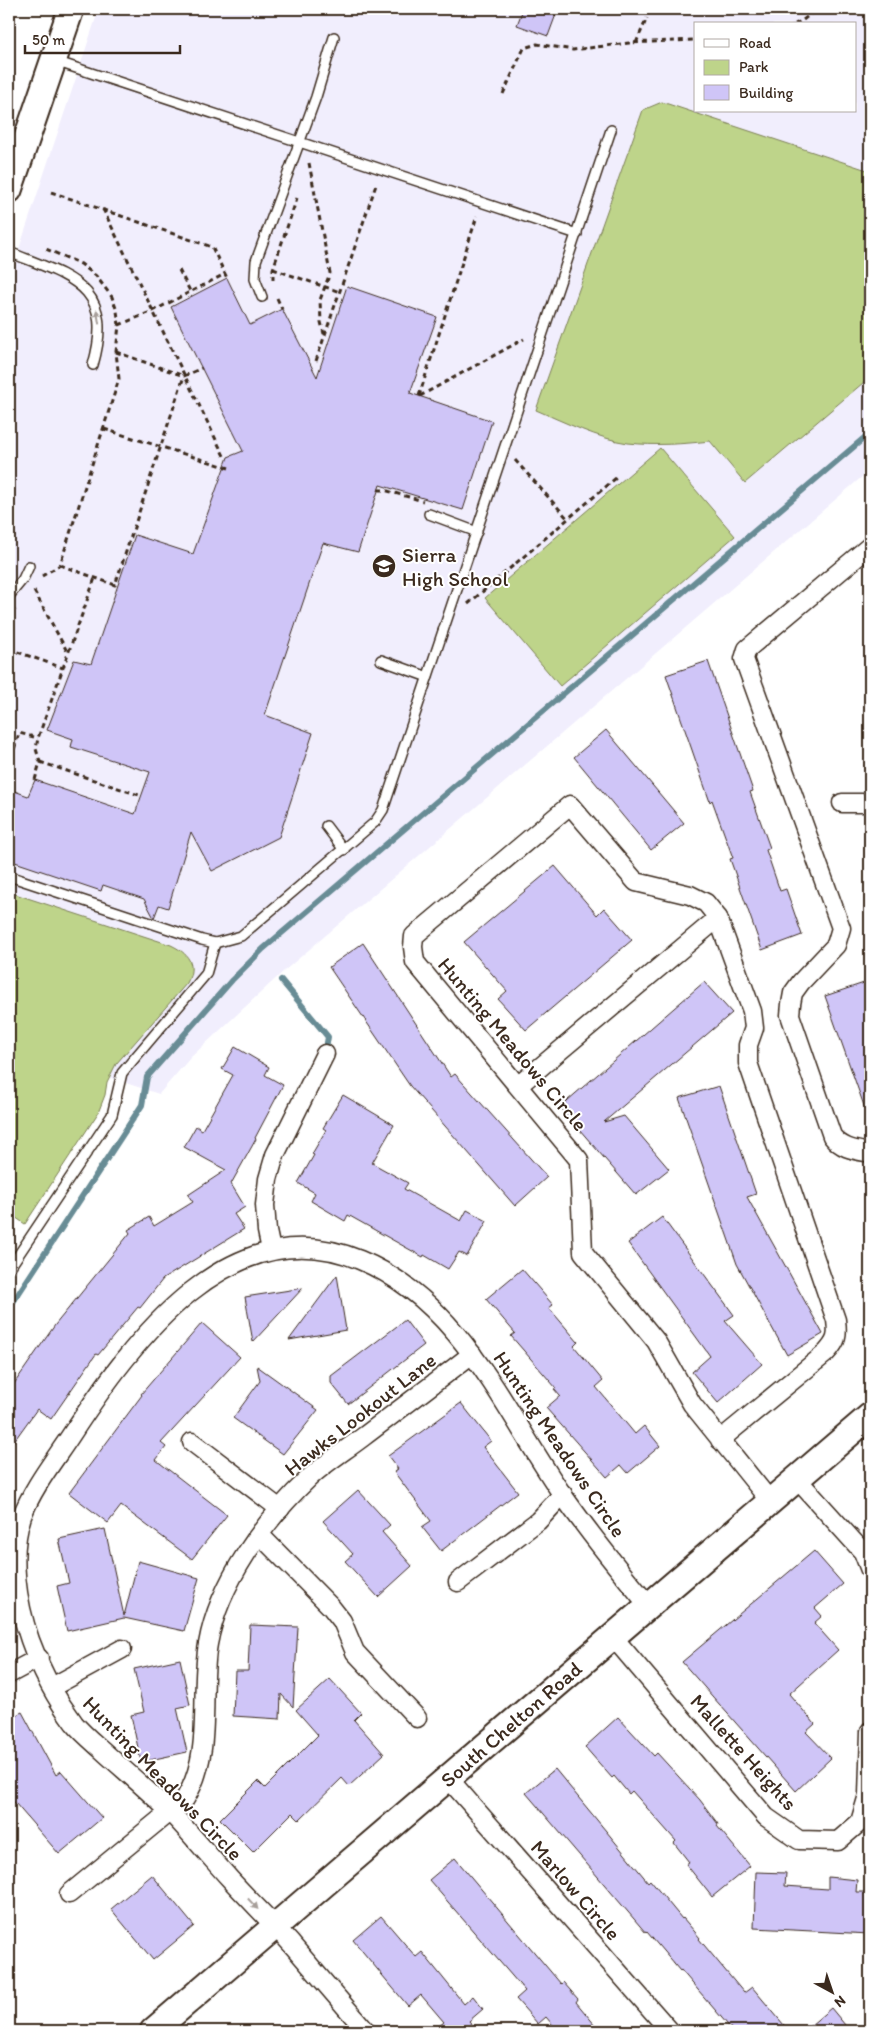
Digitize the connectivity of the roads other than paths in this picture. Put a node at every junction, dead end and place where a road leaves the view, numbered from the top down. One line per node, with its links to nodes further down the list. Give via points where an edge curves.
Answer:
1 (70, 9): 3 (main road)
2 (334, 37): 5 (lane)
3 (53, 60): 5 (lane); 6 (main road)
4 (610, 130): 7 (lane)
5 (299, 142): 7 (lane); 9 (lane, via 256,260 255,279)
6 (9, 190)
7 (577, 234): 12 (lane)
8 (9, 252): 10 (lane, one-way to 8, via 100,316 89,295 70,277)
9 (262, 297)
10 (93, 365)
11 (429, 514): 12 (lane)
12 (477, 532): 17 (lane)
13 (870, 546): 27 (street, via 747,649 744,659 841,928 836,945 793,993 790,1015 832,1136 837,1143 848,1148)
14 (28, 566): 15 (lane, via 23,579)
15 (9, 596)
16 (381, 660): 17 (lane)
17 (428, 677): 21 (lane, via 383,810 368,830)
18 (842, 802): 19 (street)
19 (870, 803)
20 (326, 826): 21 (lane)
21 (344, 850): 24 (lane, via 241,936)
22 (9, 876): 24 (lane)
23 (718, 918): 26 (street); 26 (street, Hunting Meadows Circle, via 706,903 690,895 636,882 570,806 503,861 414,936 413,947 415,962); 32 (street, Hunting Meadows Circle, via 752,1011 754,1028 748,1045 748,1063 836,1320 837,1331 835,1343 826,1353)
24 (215, 942): 29 (lane, via 206,974 125,1068 112,1114)
25 (325, 1054): 28 (street, via 275,1155 268,1179 265,1205)
26 (518, 1085): 32 (street, Hunting Meadows Circle, via 580,1160 583,1252 656,1341 692,1404)
27 (870, 1152)
28 (271, 1250): 30 (street, Hunting Meadows Circle, via 332,1250 383,1271 416,1293); 44 (street, Hunting Meadows Circle, via 245,1258 217,1273 164,1314 87,1411 39,1484 22,1516 17,1568 20,1603 30,1640)
29 (9, 1269)
30 (472, 1354): 35 (street, Hunting Meadows Circle); 37 (street, Hawks Lookout Lane, via 310,1477)
31 (870, 1416): 34 (main road, South Chelton Road)
32 (720, 1440): 36 (street, Hunting Meadows Circle)
33 (192, 1442): 37 (street)
34 (797, 1479): 36 (main road, South Chelton Road); 39 (street, via 863,1552)
35 (563, 1494): 40 (street, via 538,1521); 41 (street, Hunting Meadows Circle)
36 (770, 1501): 41 (main road, South Chelton Road)
37 (280, 1509): 38 (street, Hawks Lookout Lane)
38 (260, 1536): 47 (street, via 331,1607 342,1621 354,1652); 51 (street, Hawks Lookout Lane, via 236,1569 215,1618 208,1643 199,1771 185,1799)
39 (870, 1570)
40 (458, 1582)
41 (649, 1606): 42 (main road, South Chelton Road)
42 (613, 1637): 49 (street, Mallette Heights, via 766,1816 799,1840 838,1841 860,1822 868,1795); 50 (main road, South Chelton Road)
43 (122, 1649): 46 (street)
44 (39, 1658): 45 (street); 46 (street, Hunting Meadows Circle)
45 (9, 1674)
46 (52, 1687): 51 (street, Hunting Meadows Circle, via 74,1723)
47 (418, 1718)
48 (870, 1731): 49 (street, Mallette Heights)
49 (870, 1748)
50 (448, 1778): 53 (main road, South Chelton Road); 56 (street, Marlow Circle)
51 (170, 1812): 52 (street, Hawks Lookout Lane); 53 (street, Hunting Meadows Circle, one-way to 53)
52 (69, 1894)
53 (274, 1926): 54 (main road, South Chelton Road); 55 (street, Hunting Meadows Circle)
54 (152, 2031)
55 (366, 2031)
56 (670, 2031)

